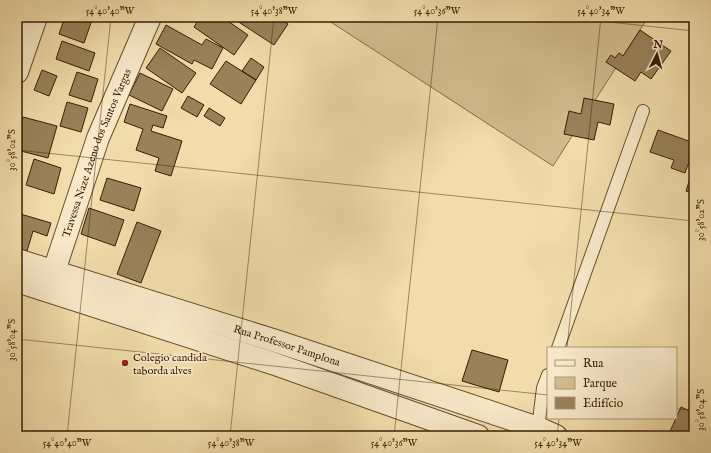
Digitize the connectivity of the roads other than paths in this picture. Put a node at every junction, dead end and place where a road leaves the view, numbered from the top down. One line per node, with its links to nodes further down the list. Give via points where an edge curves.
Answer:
1 (36, 17): 3 (street)
2 (150, 17): 6 (street, Travessa Naze Azeno dos Santos Vargas, via 98,138)
3 (17, 72)
4 (643, 111): 9 (lane)
5 (17, 260): 6 (street, Rua Professor Pamplona)
6 (51, 280): 7 (street, Rua Professor Pamplona); 8 (street, Rua Professor Pamplona); 10 (street, Rua Professor Pamplona, via 141,322)
7 (17, 281)
8 (279, 342): 10 (street); 12 (street, Rua Professor Pamplona)
9 (558, 347)
10 (272, 363): 13 (street, Rua Professor Pamplona)
11 (547, 378): 12 (lane, via 543,388)
12 (547, 432)
13 (478, 436)

